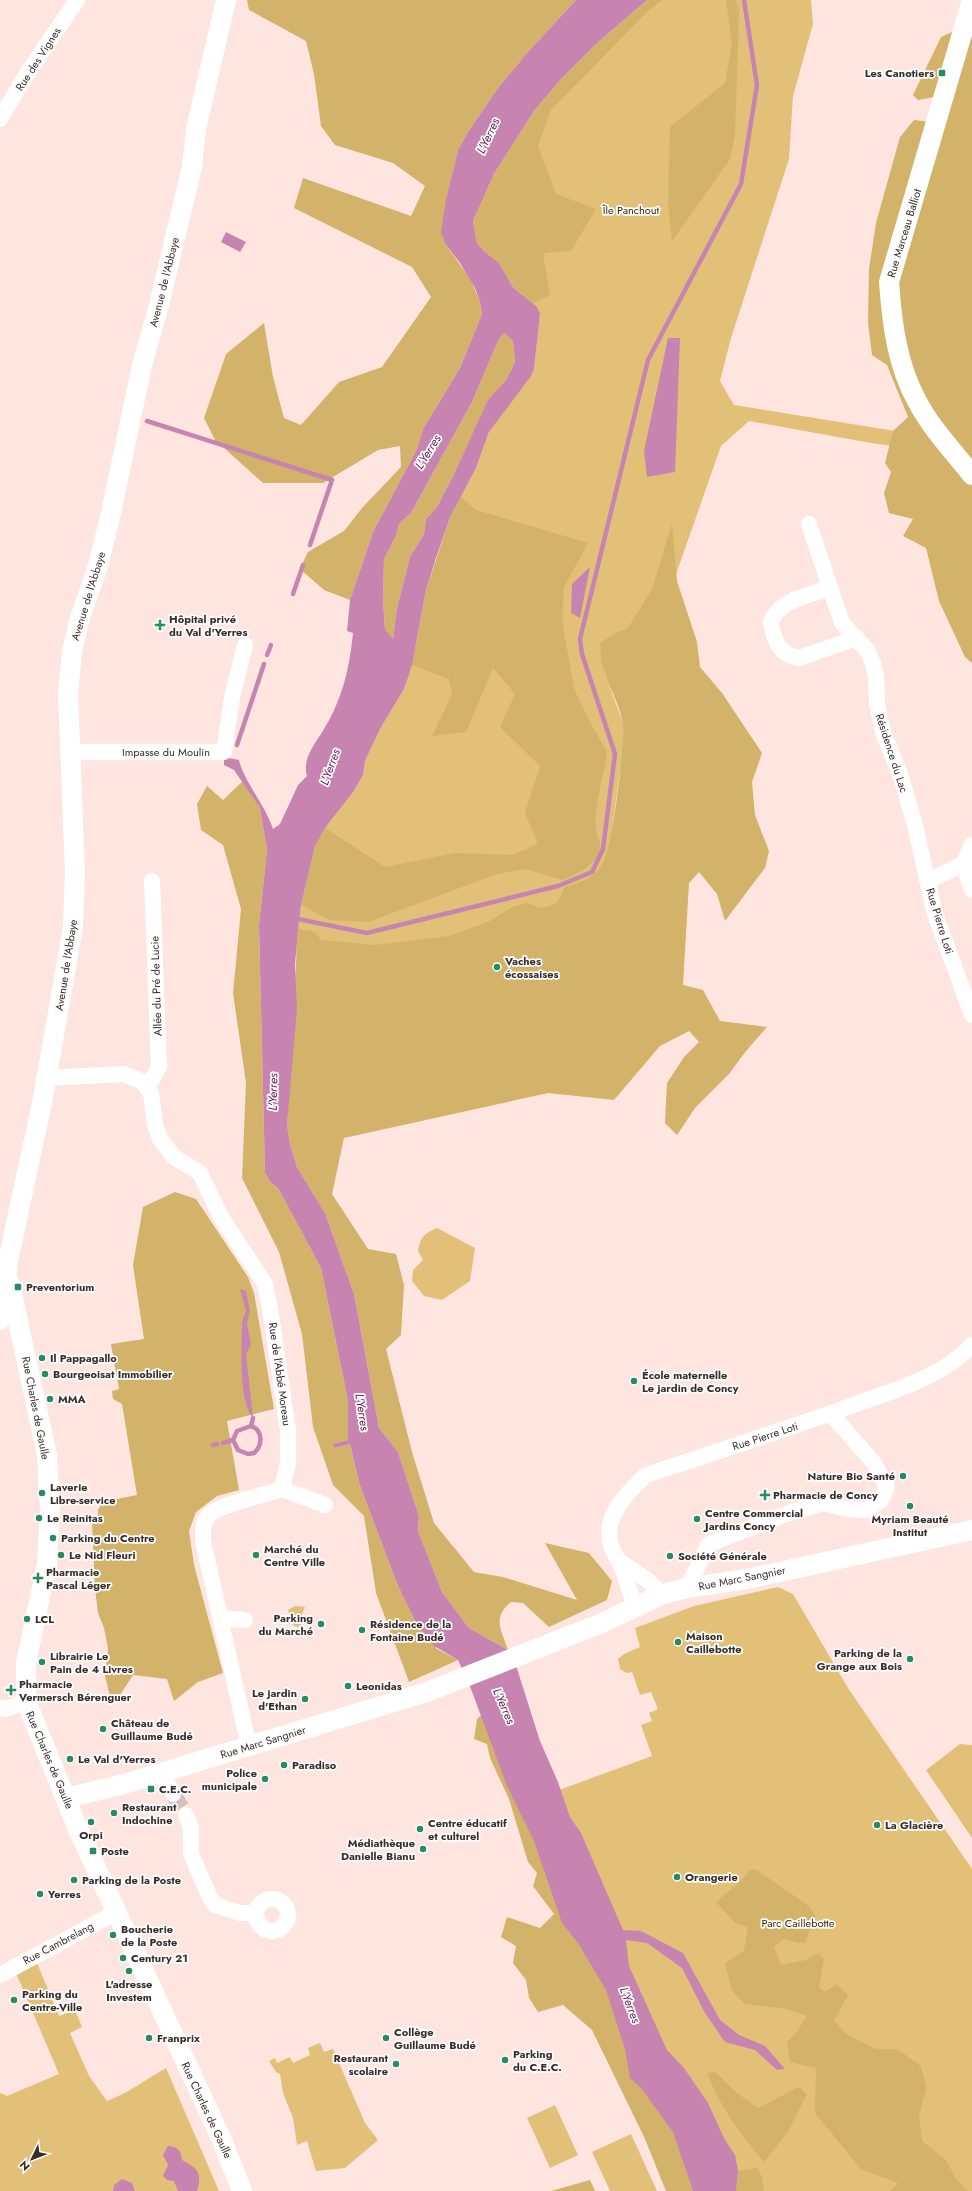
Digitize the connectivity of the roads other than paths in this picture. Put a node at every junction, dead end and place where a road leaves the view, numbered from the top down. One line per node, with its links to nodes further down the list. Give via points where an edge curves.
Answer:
1 (78, 0): 5 (street, Rue des Vignes, via 28,72)
2 (226, 0): 12 (street, Avenue de l'Abbaye, via 196,129 192,167 142,365 109,521 72,652 68,693)
3 (972, 0): 7 (street, Rue Marceau Balliot, via 889,282 892,322 902,365 917,401 939,434)
4 (972, 28): 6 (street, Rue Marceau Balliot, via 898,282 911,364 930,404 947,430)
5 (0, 119)
6 (972, 459)
7 (972, 475)
8 (809, 524): 9 (street, Résidence du Lac)
9 (830, 588): 10 (street, Résidence du Lac, via 842,623); 10 (street, via 786,604 778,610 771,623 778,645 789,657 799,658)
10 (857, 638): 13 (street, Résidence du Lac, via 873,663 876,676 876,704 883,732 901,777)
11 (246, 645): 12 (street, Impasse du Moulin, via 232,697 224,752)
12 (71, 752): 20 (street, Avenue de l'Abbaye, via 75,872 73,927)
13 (915, 825): 17 (street, Rue Pierre Loti)
14 (972, 845): 15 (street)
15 (963, 864): 17 (street); 18 (street)
16 (152, 880): 21 (street, Allée du Pré de Lucie, via 159,1067)
17 (928, 881): 19 (street, Rue Pierre Loti, via 934,911)
18 (972, 890)
19 (972, 1015)
20 (47, 1078): 21 (street, via 124,1074 141,1081); 22 (street, Avenue de l'Abbaye)
21 (147, 1088): 27 (street, Rue de l'Abbé Moreau, via 151,1093 160,1139 174,1157 200,1173 221,1217 265,1284 288,1431 288,1463)
22 (3, 1274): 23 (street, Avenue de l'Abbaye, via 5,1299); 24 (street, Rue Charles de Gaulle, via 10,1280)
23 (0, 1320): 24 (street, via 13,1322)
24 (20, 1328): 36 (street, Rue Charles de Gaulle, via 47,1455 50,1509 47,1564 26,1663)
25 (972, 1345): 26 (street, Rue Pierre Loti, via 941,1371)
26 (830, 1413): 30 (street, Rue Pierre Loti, via 646,1475 627,1493 614,1513 610,1528 611,1546); 31 (street, via 874,1463 886,1487 881,1500 867,1510 847,1509 823,1503 789,1513 709,1544)
27 (282, 1489): 28 (street); 34 (street, via 224,1507 209,1515 203,1527 203,1542)
28 (325, 1505)
29 (972, 1530): 31 (street, Rue Marc Sangnier, via 747,1579)
30 (620, 1562): 32 (street); 33 (street, Rue Pierre Loti)
31 (687, 1588): 32 (street, Rue Marc Sangnier)
32 (663, 1594): 33 (street, Rue Marc Sangnier)
33 (635, 1607): 38 (street, Rue Marc Sangnier, via 602,1623 458,1680)
34 (221, 1618): 35 (street); 38 (street)
35 (245, 1620)
36 (26, 1701): 37 (street, via 7,1709); 41 (street, Rue Charles de Gaulle)
37 (0, 1708)
38 (249, 1747): 39 (street, Rue Marc Sangnier)
39 (162, 1773): 40 (street); 41 (street, Rue Marc Sangnier)
40 (173, 1794)
41 (66, 1798): 43 (street, Rue Charles de Gaulle)
42 (186, 1815): 44 (street, via 191,1828 191,1854 214,1906 240,1913)
43 (117, 1912): 45 (street, Rue Cambrelang); 46 (street, Rue Charles de Gaulle, via 221,2138)
44 (256, 1912)
45 (0, 1975)
46 (242, 2191)

